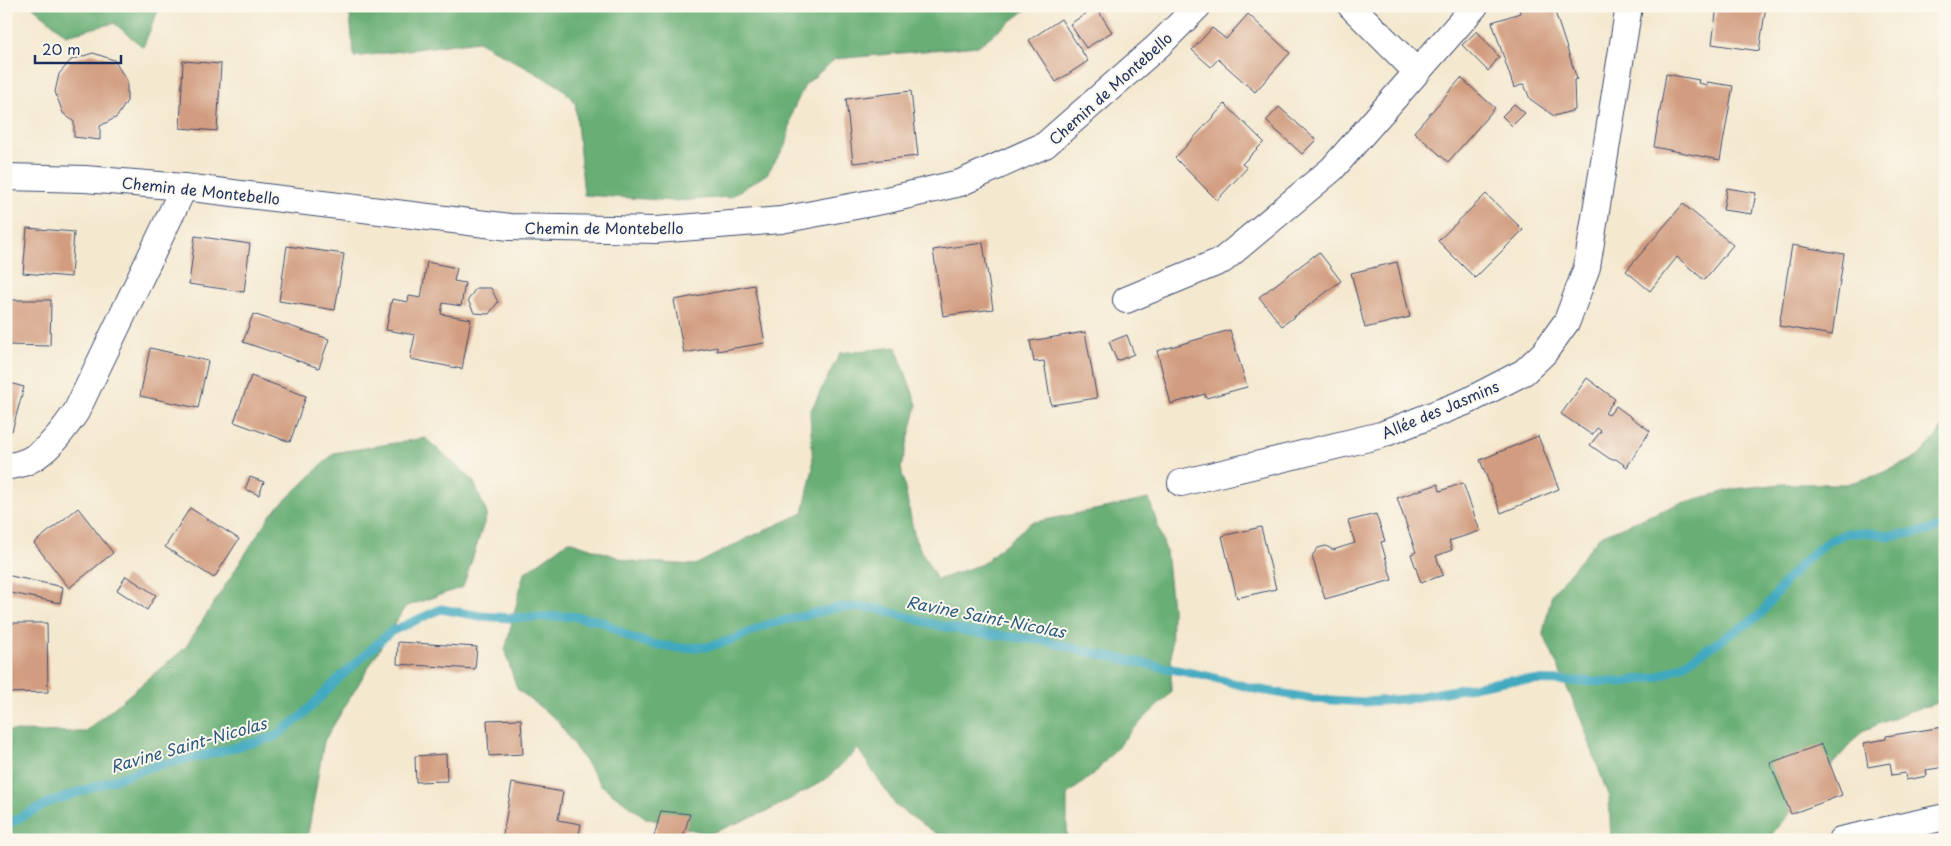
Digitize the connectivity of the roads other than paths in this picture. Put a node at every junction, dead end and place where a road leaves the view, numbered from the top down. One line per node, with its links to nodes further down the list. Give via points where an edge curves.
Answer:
1 (1198, 6): 7 (street, Chemin de Montebello, via 1159,45 1045,145 960,183 781,220 656,230 510,227)
2 (1351, 6): 5 (street)
3 (1475, 6): 5 (street)
4 (1629, 6): 10 (street, Allée des Jasmins, via 1587,267 1567,321 1544,353 1524,372 1468,401 1381,435)
5 (1416, 71): 8 (street, via 1332,169 1223,260)
6 (6, 177): 7 (street, Chemin de Montebello)
7 (184, 187): 9 (street, via 76,412 58,438 34,458)
8 (1126, 300)
9 (6, 466)
10 (1181, 484)
11 (1941, 818): 12 (street)
12 (1841, 840)

